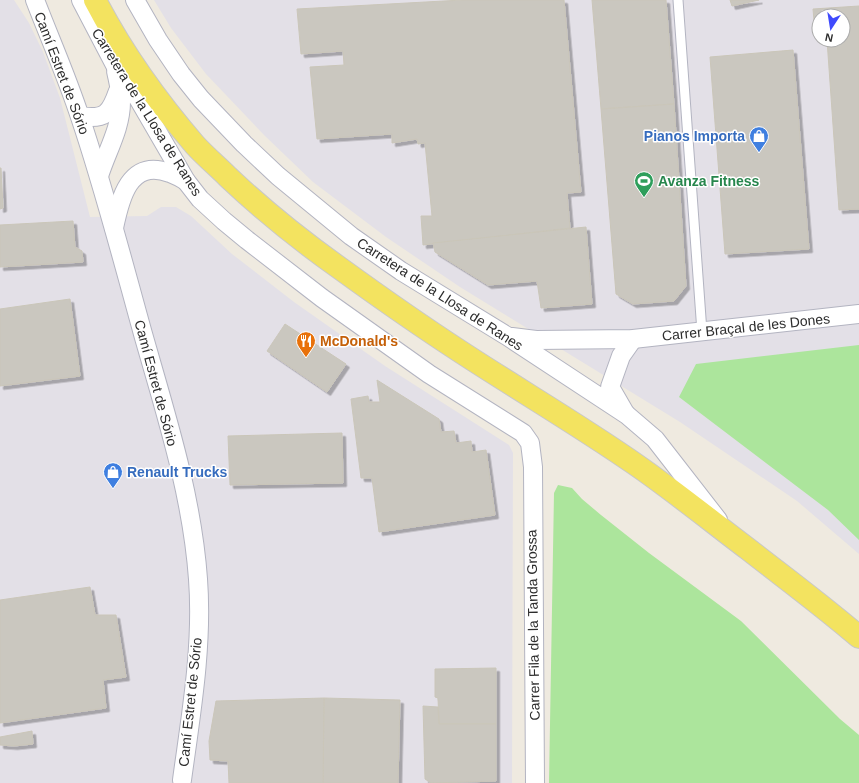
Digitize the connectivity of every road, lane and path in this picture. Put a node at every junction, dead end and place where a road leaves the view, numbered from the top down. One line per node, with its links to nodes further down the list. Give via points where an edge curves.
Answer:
1 (34, 0): 8 (street, Camí Estret de Sório)
2 (81, 0): 6 (street, Carretera de la Llosa de Ranes)
3 (95, 0): 18 (main road, via 154,94 174,119 197,147 273,218 296,237 461,352 636,464)
4 (135, 0): 14 (street, Carretera de la Llosa de Ranes, via 181,74 201,99 278,176 351,236 401,272)
5 (678, 0): 13 (lane)
6 (115, 65): 7 (street); 10 (street, Carretera de la Llosa de Ranes, via 139,100)
7 (119, 88): 8 (street, via 112,109 106,115); 9 (street, via 121,103 118,126)
8 (80, 116): 9 (street, Camí Estret de Sório)
9 (99, 176): 11 (street, Camí Estret de Sório)
10 (186, 181): 11 (street, via 170,173 154,170 145,171 137,176 130,181 124,193); 17 (street, Carretera de la Llosa de Ranes, via 200,199 224,221 322,298 429,374 523,433 530,443)
11 (114, 231): 20 (street, Camí Estret de Sório, via 168,423 189,510 195,548 198,587 196,665)
12 (859, 314): 13 (street, Carrer Braçal de les Dones)
13 (702, 332): 15 (street, Carrer Braçal de les Dones)
14 (507, 336): 15 (street, Carrer Braçal de les Dones, via 536,340); 16 (street, Carretera de la Llosa de Ranes)
15 (634, 339): 16 (street, via 621,356 610,386)
16 (626, 415): 18 (street, Carretera de la Llosa de Ranes, via 655,439)
17 (533, 467): 21 (street, Carrer Fila de la Tanda Grossa)
18 (729, 535): 19 (main road)
19 (859, 637)
20 (181, 782)
21 (535, 783)

